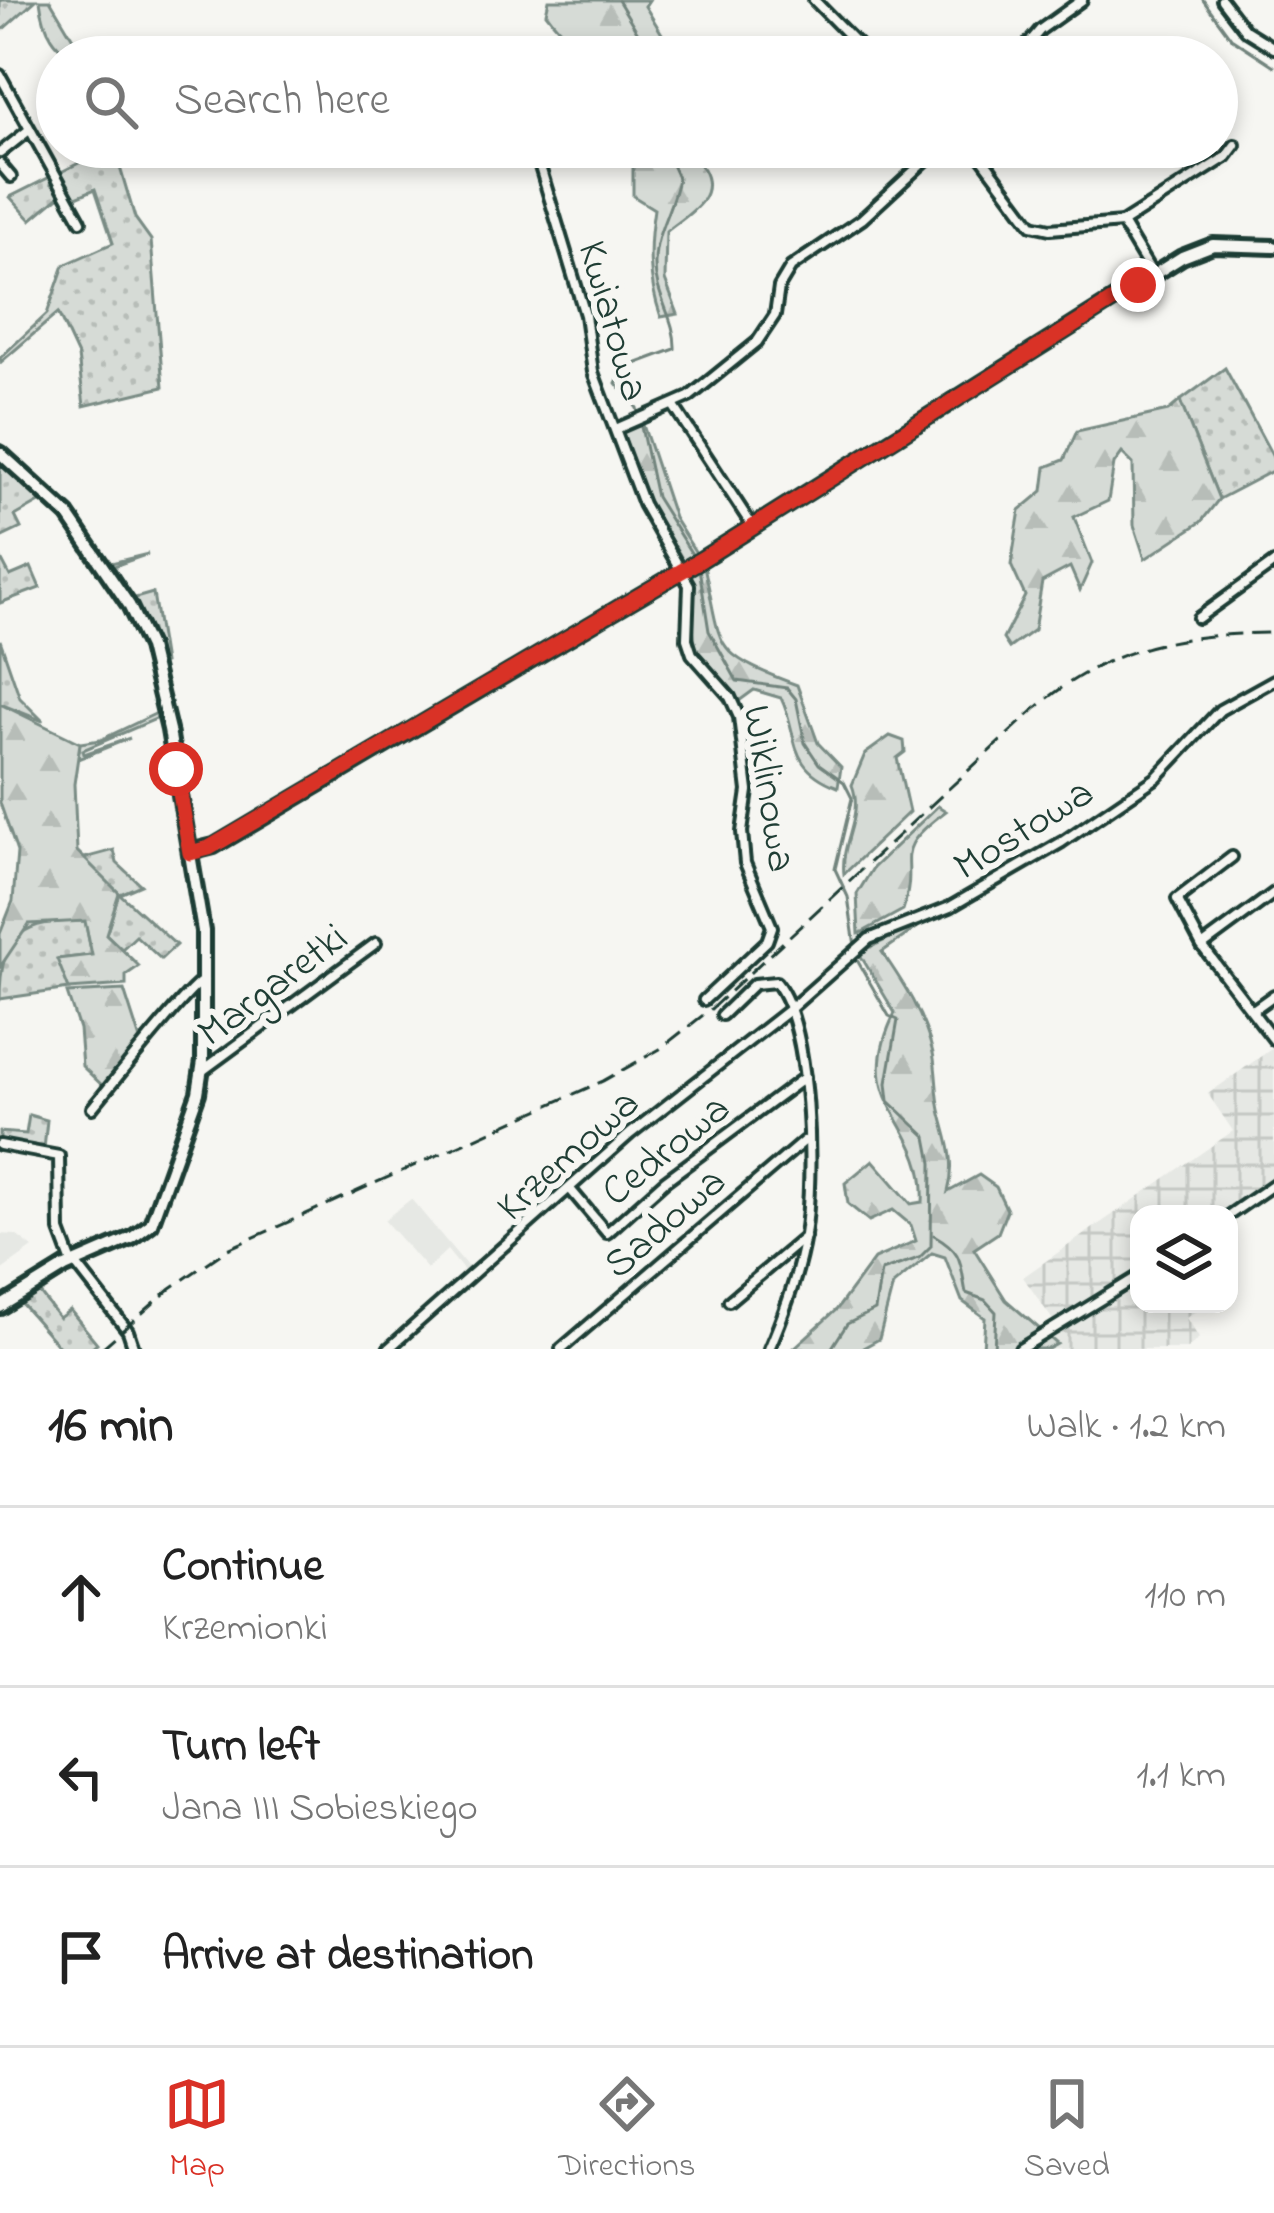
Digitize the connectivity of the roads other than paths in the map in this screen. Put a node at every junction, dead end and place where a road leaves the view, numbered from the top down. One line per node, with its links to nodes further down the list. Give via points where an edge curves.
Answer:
1 (814, 0): 4 (street)
2 (1082, 0): 5 (street)
3 (1222, 0): 6 (street, via 1245,30)
4 (850, 36)
5 (1035, 36)
6 (1274, 48)
7 (0, 75): 8 (street)
8 (28, 130): 9 (street); 10 (street)
9 (36, 144)
10 (0, 153)
11 (0, 164): 17 (street)
12 (50, 168): 18 (street)
13 (540, 168): 23 (street, Kwiatowa, via 585,315 592,372)
14 (917, 168): 22 (street, via 862,219 791,267 758,342)
15 (989, 168): 19 (street, via 1032,226)
16 (1209, 168): 19 (street)
17 (10, 177)
18 (81, 221)
19 (1122, 223): 21 (street)
20 (1274, 247): 21 (street, via 1213,245)
21 (1153, 275): 25 (street)
22 (673, 405): 23 (street); 25 (street)
23 (616, 429): 27 (street, Kwiatowa, via 643,504)
24 (0, 453): 30 (street, via 68,514 144,632)
25 (753, 527): 27 (street)
26 (1274, 563): 28 (street)
27 (682, 570): 30 (street); 37 (street, Wiklinowa, via 692,654 739,717 745,863 772,927)
28 (1198, 618)
29 (1274, 680): 38 (street, Mostowa, via 1220,710 1156,778 950,907 869,939)
30 (190, 853): 35 (street)
31 (1232, 857): 34 (street, via 1177,899)
32 (1274, 893): 34 (street)
33 (376, 943): 42 (street, Margaretki)
34 (1202, 946): 39 (street)
35 (205, 980): 42 (street); 44 (street, via 188,989)
36 (1274, 995): 39 (street)
37 (704, 1000)
38 (790, 1010): 40 (street, via 769,979); 43 (street); 48 (street, Krzemowa)
39 (1253, 1010): 41 (street)
40 (722, 1015)
41 (1274, 1040)
42 (202, 1071): 51 (street, via 151,1224)
43 (806, 1077): 45 (street); 48 (street, Cedrowa, via 607,1233)
44 (92, 1108)
45 (805, 1140): 50 (street); 57 (street, Sadowa)
46 (0, 1145): 51 (street, via 58,1154 60,1231)
47 (1274, 1184): 49 (street)
48 (570, 1189): 56 (street, Krzemowa)
49 (1238, 1209)
50 (805, 1237): 53 (street); 58 (street)
51 (74, 1262): 54 (street); 55 (street)
52 (1130, 1282): 59 (street)
53 (729, 1301)
54 (0, 1307)
55 (134, 1349)
56 (388, 1349)
57 (561, 1349)
58 (769, 1349)
59 (1020, 1349)

